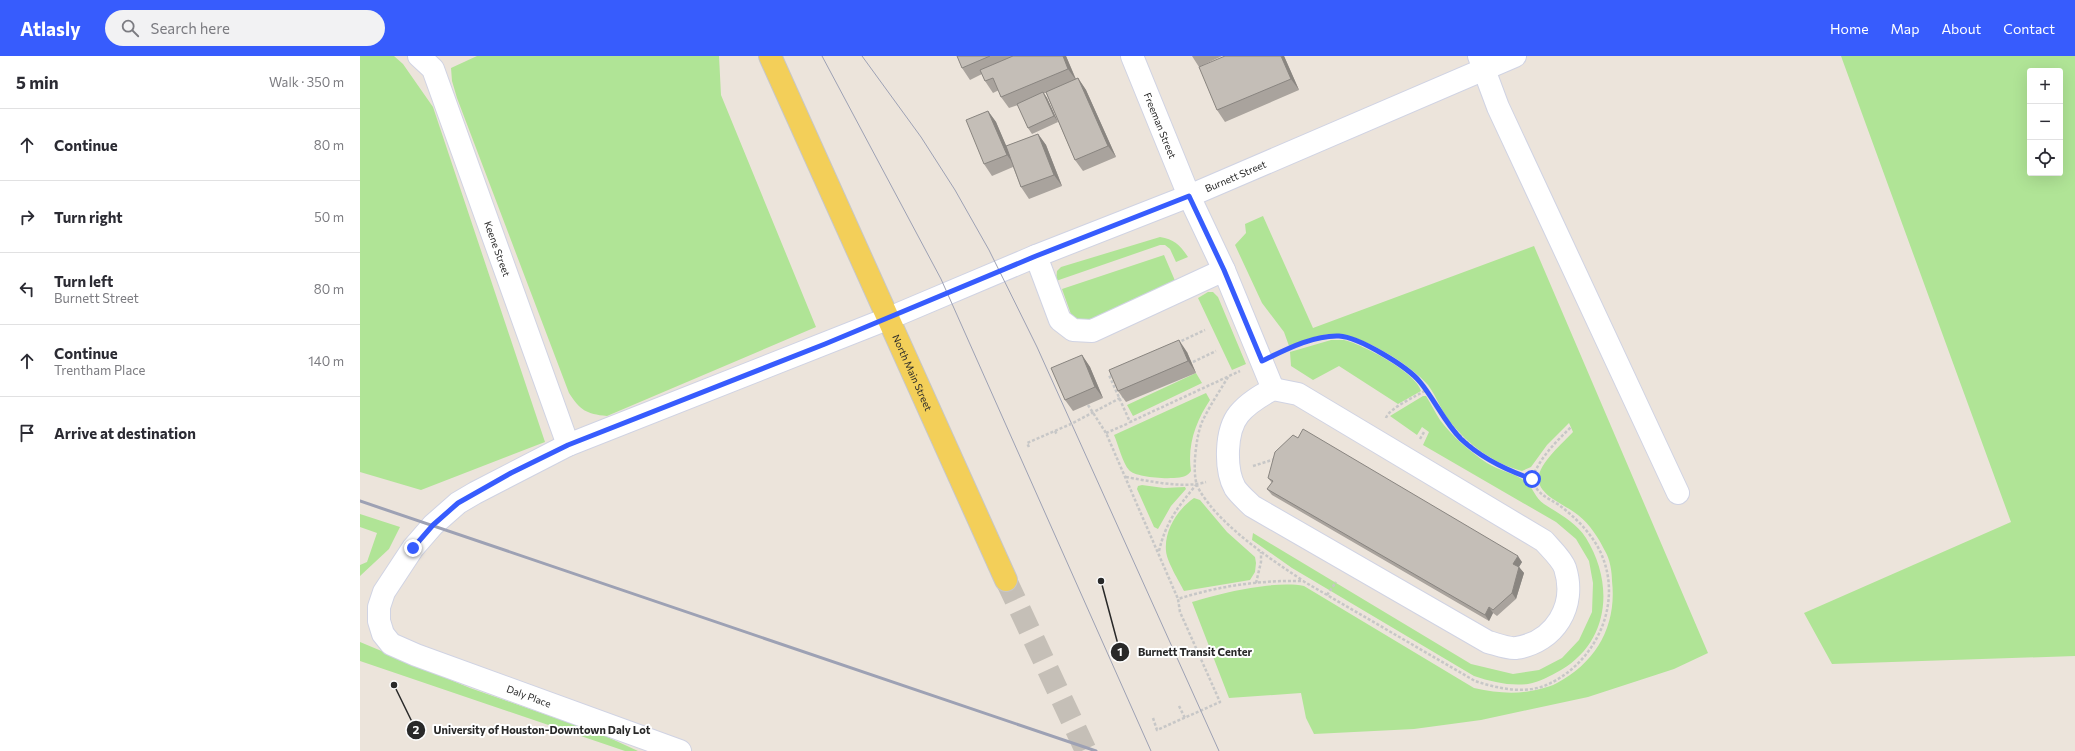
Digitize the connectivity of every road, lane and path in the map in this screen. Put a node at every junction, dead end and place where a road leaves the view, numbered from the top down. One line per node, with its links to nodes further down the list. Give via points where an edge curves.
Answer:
1 (420, 56): 28 (street, Keene Street, via 433,69)
2 (770, 56): 9 (main road, North Main Street)
3 (1132, 56): 6 (street, Freeman Street)
4 (1515, 56): 5 (street, Burnett Street)
5 (1482, 62): 6 (street, Burnett Street); 33 (street, via 1498,107)
6 (1189, 196): 7 (street, Burnett Street); 8 (street, Freeman Street)
7 (1036, 256): 8 (street, via 1060,320 1073,330 1092,331); 9 (street, Burnett Street)
8 (1224, 270): 13 (street, Freeman Street)
9 (887, 318): 28 (street, Burnett Street); 37 (main road, North Main Street)
10 (1205, 330): 11 (path)
11 (1171, 346)
12 (1216, 351): 14 (path)
13 (1262, 361): 16 (street, Freeman Street); 17 (path, via 1313,341 1339,336 1367,345 1390,358 1419,380); 20 (path)
14 (1186, 365)
15 (1116, 372): 20 (path, via 1109,375)
16 (1273, 389): 30 (street, via 1298,394); 36 (street, via 1254,400 1242,411 1231,432 1228,462 1235,487 1252,506)
17 (1426, 390): 21 (path, via 1387,415 1386,419); 32 (path, via 1446,422 1462,439 1485,458)
18 (1128, 394): 19 (path, bridge)
19 (1091, 413): 22 (path, bridge); 24 (path, via 1088,405)
20 (1130, 422): 24 (path)
21 (1389, 422)
22 (1055, 431): 25 (path, bridge); 29 (path, bridge, via 1027,443)
23 (1424, 432): 27 (path)
24 (1106, 433): 31 (path)
25 (1057, 435)
26 (1414, 436): 27 (path)
27 (1420, 439): 30 (path)
28 (568, 445): 42 (street, Burnett Street, via 464,499 433,525 413,548 384,592 379,607 379,621)
29 (1029, 447)
30 (1409, 460): 36 (street, via 1544,541 1565,567 1568,598 1559,623 1538,641 1514,648 1488,642)
31 (1126, 477): 34 (path); 34 (path, via 1196,485 1172,514 1164,530)
32 (1532, 479)
33 (1678, 494)
34 (1159, 552): 40 (path)
35 (1261, 552): 38 (path)
36 (1349, 562): 39 (path)
37 (1006, 580)
38 (1256, 583)
39 (1328, 595)
40 (1178, 599)
41 (1180, 612): 45 (path, via 1220,702)
42 (383, 634): 46 (street, Daly Place, via 391,644 416,655)
43 (1179, 706): 45 (path)
44 (1153, 718): 45 (path, via 1158,730)
45 (1185, 718)
46 (680, 751)

